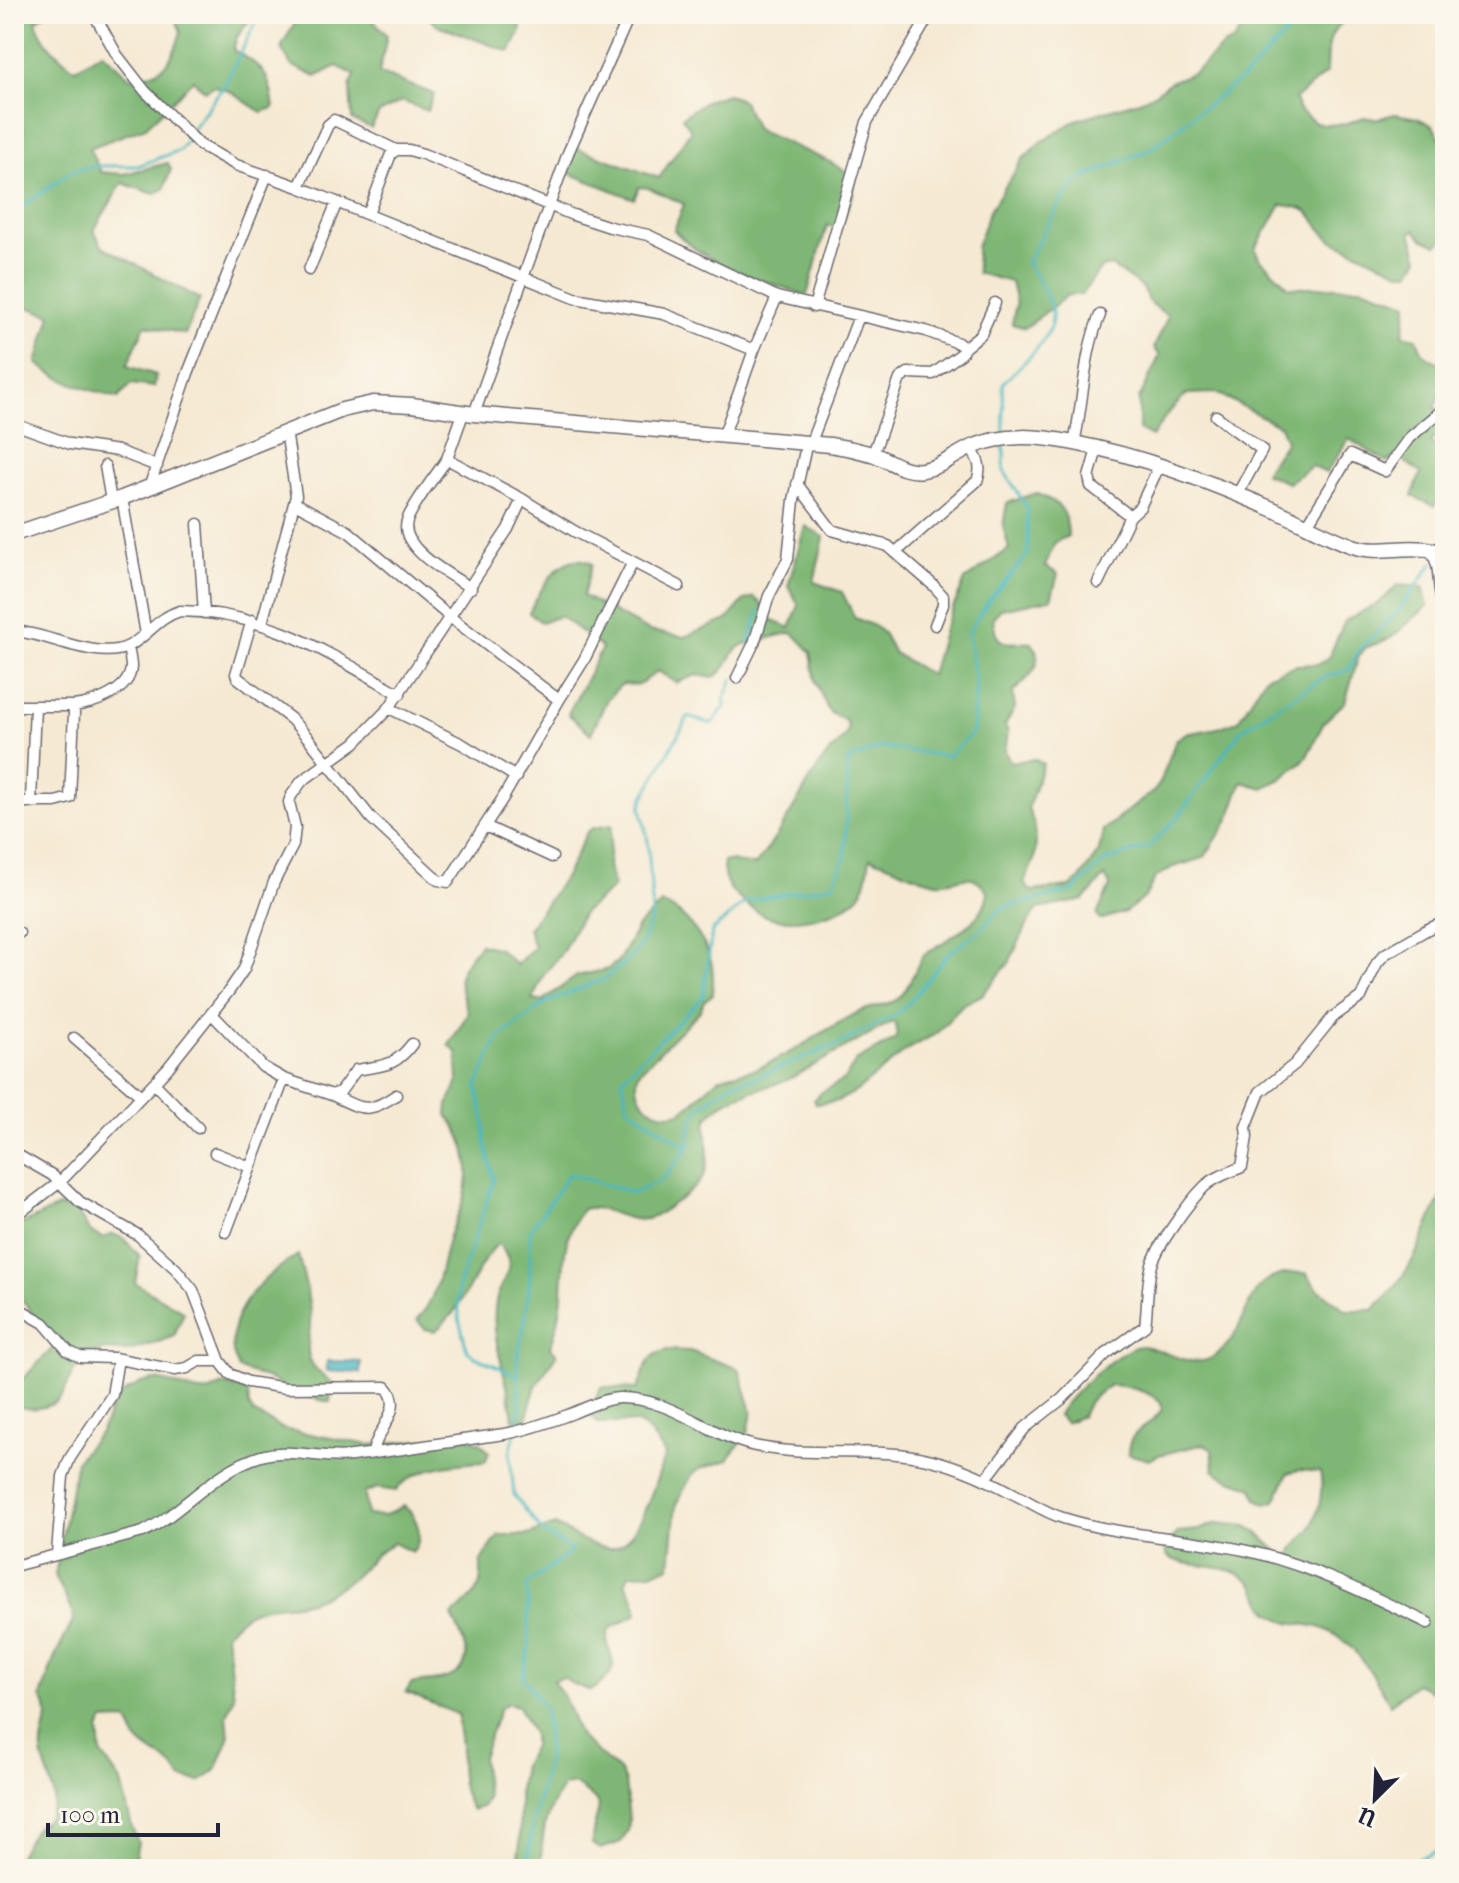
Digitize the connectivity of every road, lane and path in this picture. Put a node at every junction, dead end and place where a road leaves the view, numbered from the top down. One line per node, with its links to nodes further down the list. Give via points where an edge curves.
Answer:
1 (94, 14): 5 (street, via 129,71 187,134 226,160)
2 (630, 14): 8 (street, via 582,118)
3 (930, 14): 14 (street, via 867,122)
4 (396, 150): 6 (street, via 334,120); 8 (street, via 423,154); 9 (street)
5 (267, 175): 6 (street); 33 (street)
6 (299, 187): 7 (street)
7 (337, 202): 9 (street); 10 (street)
8 (550, 206): 11 (street); 12 (street, via 648,235)
9 (368, 214): 11 (street)
10 (309, 270)
11 (522, 277): 18 (street, via 585,301 677,318); 20 (street)
12 (777, 297): 14 (street); 18 (street)
13 (995, 303): 17 (street, via 981,334)
14 (814, 307): 16 (street)
15 (1100, 315): 26 (street, via 1088,350)
16 (859, 316): 17 (street, via 926,331); 25 (street)
17 (964, 348): 29 (street, via 937,373 908,373 900,379)
18 (754, 350): 24 (street)
19 (1445, 408): 42 (street, via 1409,438 1385,471 1350,455)
20 (469, 412): 23 (street, via 373,403); 24 (street); 30 (street)
21 (1216, 416): 36 (street, via 1262,450)
22 (14, 424): 33 (street)
23 (286, 431): 35 (street); 39 (street)
24 (723, 437): 25 (street)
25 (809, 442): 29 (street); 34 (street)
26 (1074, 443): 27 (street, via 1013,437); 28 (street)
27 (969, 448): 29 (street, via 924,470 904,470); 44 (street, via 980,466 977,481)
28 (1097, 449): 31 (street); 40 (street, via 1091,486)
29 (873, 454)
30 (447, 459): 38 (street); 49 (street, via 408,518 407,531 418,551)
31 (1160, 464): 36 (street); 40 (street, via 1140,507)
32 (105, 466): 37 (street)
33 (157, 466): 35 (street)
34 (797, 484): 44 (street, via 832,530 874,540); 58 (street, via 788,559)
35 (150, 485): 37 (street)
36 (1237, 495): 42 (street)
37 (117, 499): 43 (street); 56 (street)
38 (522, 499): 46 (street); 49 (street)
39 (295, 503): 52 (street, via 349,532); 53 (street)
40 (1130, 516): 47 (street)
41 (198, 524): 51 (street)
42 (1307, 525): 45 (street, via 1361,548)
43 (14, 534)
44 (896, 552): 54 (street, via 943,596)
45 (1438, 552): 50 (street)
46 (633, 562): 48 (street); 60 (street)
47 (1098, 583)
48 (679, 586)
49 (471, 588): 52 (street)
50 (1445, 603)
51 (204, 613): 53 (street); 56 (street, via 171,614)
52 (450, 617): 59 (street); 60 (street)
53 (257, 621): 59 (street); 65 (street, via 236,674 291,719)
54 (935, 625)
55 (14, 631): 57 (street, via 100,650)
56 (146, 634): 57 (street)
57 (128, 647): 63 (street, via 131,667 121,686 98,702)
58 (737, 678)
59 (400, 694): 64 (street)
60 (559, 700): 66 (street)
61 (14, 706): 62 (street)
62 (35, 706): 63 (street); 67 (street)
63 (73, 706): 67 (street, via 70,798)
64 (389, 708): 65 (street); 66 (street)
65 (327, 764): 69 (street, via 371,818 442,882 450,879); 72 (street, via 291,796 293,845 274,882 244,969)
66 (516, 777): 69 (street)
67 (31, 801): 68 (street)
68 (14, 802)
69 (485, 826): 70 (street)
70 (552, 857)
71 (1445, 922): 91 (street, via 1385,954 1361,997 1333,1017 1295,1064 1260,1092 1246,1127 1242,1167 1205,1186 1162,1243 1152,1265 1145,1326 1025,1428)
72 (212, 1014): 75 (street, via 256,1061); 76 (street)
73 (74, 1038): 79 (street)
74 (412, 1044): 77 (street, via 389,1065 356,1070)
75 (284, 1079): 77 (street); 83 (street)
76 (154, 1083): 79 (street); 80 (street)
77 (332, 1095): 78 (street, via 369,1110)
78 (396, 1095)
79 (141, 1096): 84 (street)
80 (198, 1128)
81 (14, 1153): 84 (street)
82 (215, 1153): 83 (street)
83 (250, 1167): 86 (street)
84 (60, 1182): 85 (street); 89 (street, via 80,1202 138,1235 176,1269 199,1302)
85 (14, 1217)
86 (226, 1232)
87 (14, 1306): 88 (street, via 44,1323 68,1351 80,1357)
88 (118, 1359): 89 (street, via 175,1370 199,1361); 92 (street, via 112,1395 63,1476)
89 (220, 1361): 90 (street, via 230,1374 248,1382 306,1389 386,1387 394,1406 376,1439)
90 (376, 1452): 91 (street, via 522,1431 619,1398 666,1407 710,1431 757,1447 917,1457); 92 (street, via 261,1456 208,1483 143,1532)
91 (985, 1480): 94 (street, via 1062,1518 1293,1563)
92 (57, 1554): 93 (street)
93 (14, 1566)
94 (1428, 1623)

